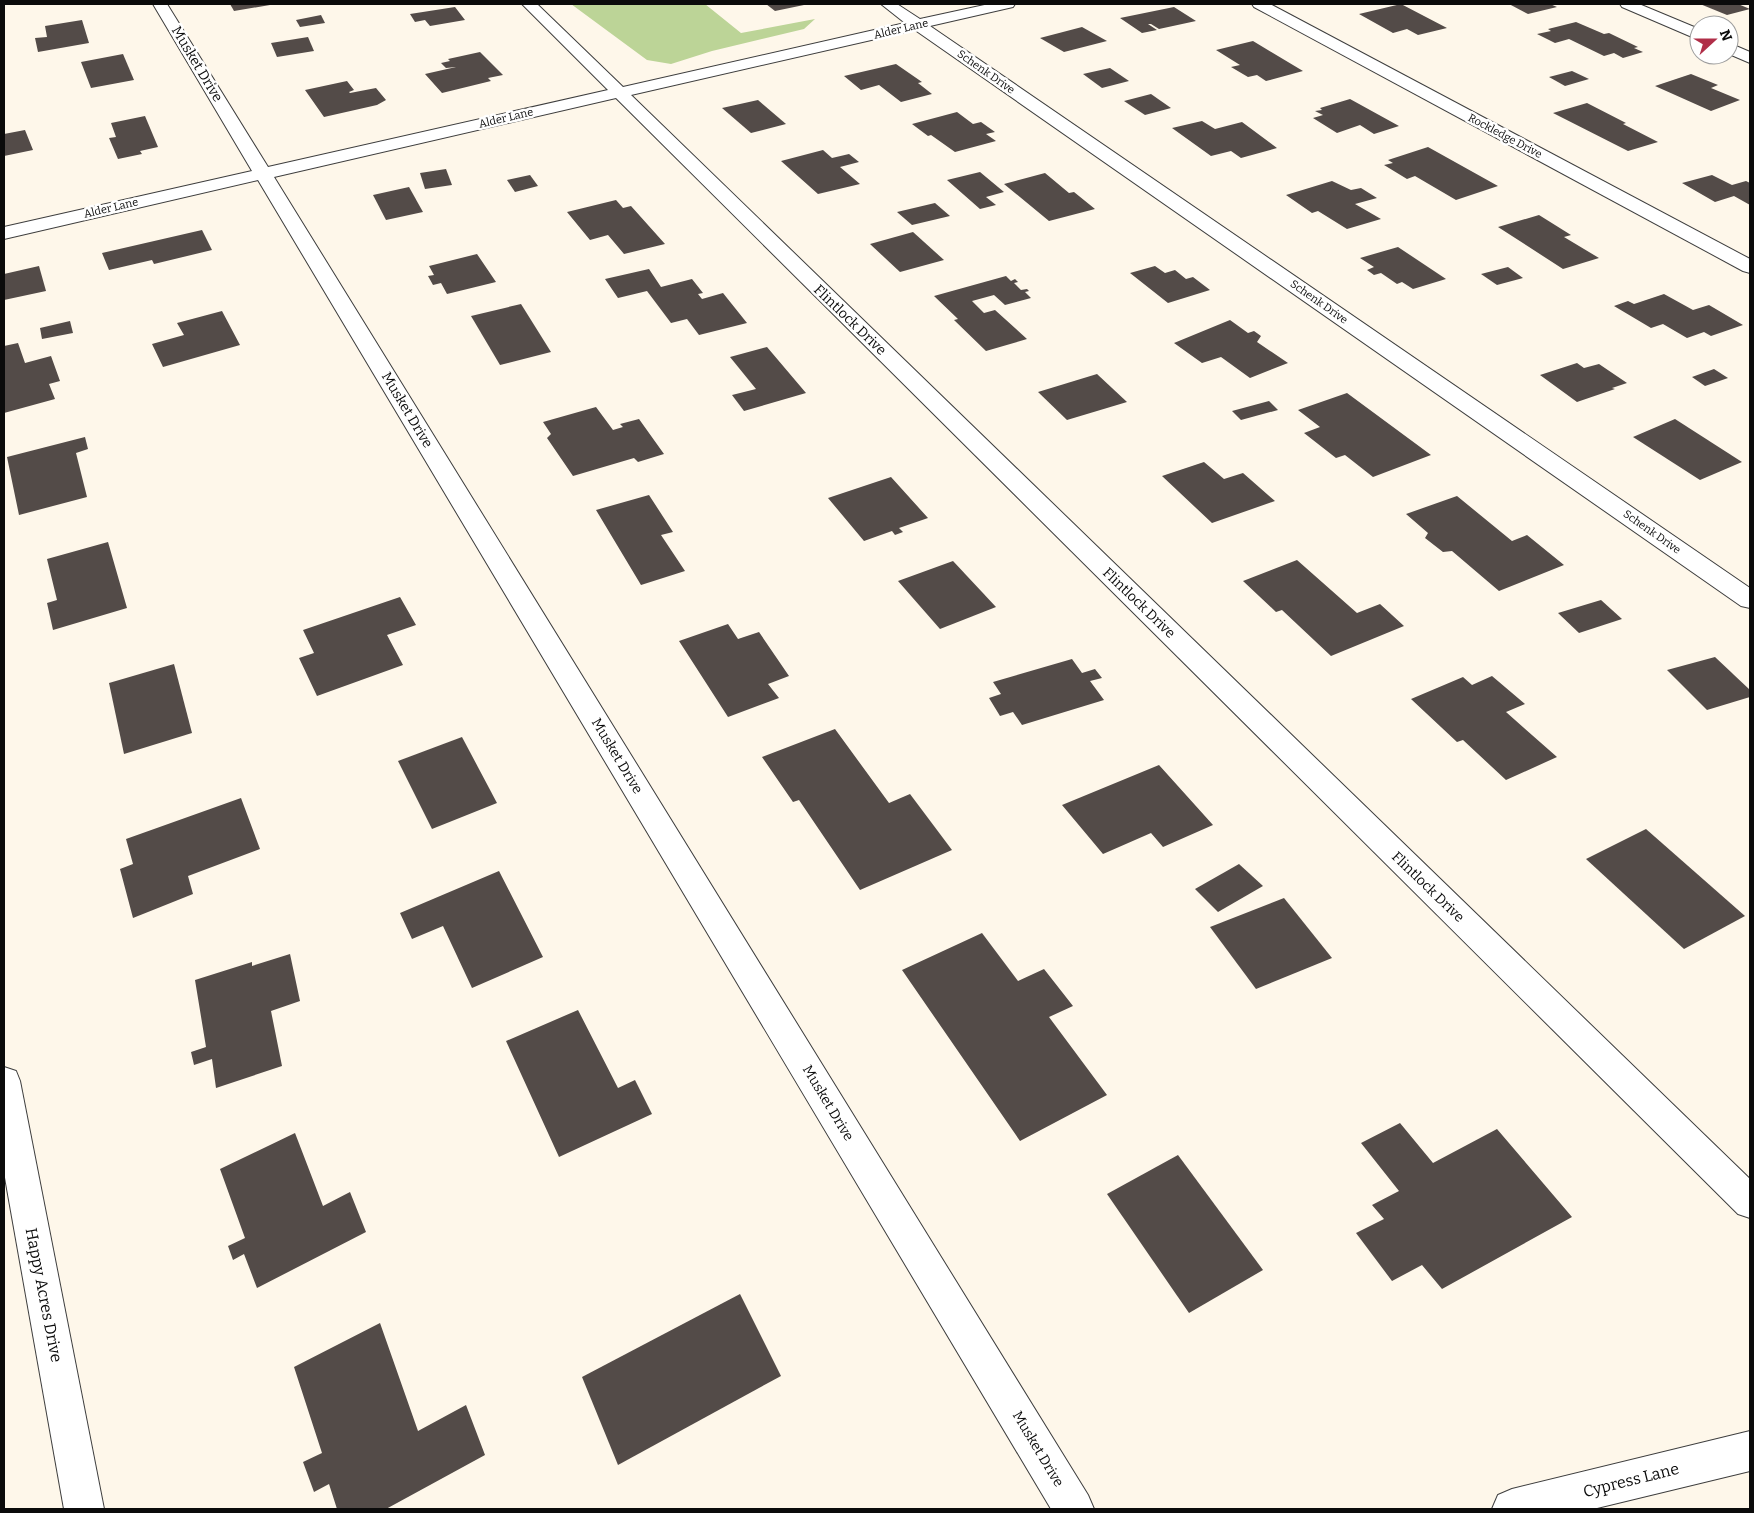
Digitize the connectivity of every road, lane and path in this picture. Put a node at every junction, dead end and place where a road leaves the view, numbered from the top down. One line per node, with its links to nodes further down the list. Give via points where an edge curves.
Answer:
1 (160, 4): 10 (street, Musket Drive)
2 (529, 4): 9 (street, Flintlock Drive)
3 (888, 4): 7 (street, Schenk Drive)
4 (1008, 4): 7 (street, Alder Lane)
5 (1259, 4): 12 (street, Rockledge Drive)
6 (1627, 4): 8 (street)
7 (919, 25): 9 (street, Alder Lane); 13 (street, Schenk Drive)
8 (1689, 31)
9 (619, 93): 10 (street, Alder Lane); 15 (street, Flintlock Drive)
10 (263, 173): 11 (street, Alder Lane); 18 (street, Musket Drive)
11 (4, 233)
12 (1750, 267)
13 (1750, 600)
14 (4, 1081): 17 (street, Happy Acres Drive)
15 (1750, 1202)
16 (1750, 1450): 19 (street, Cypress Lane)
17 (84, 1509)
18 (1074, 1509)
19 (1512, 1509)

